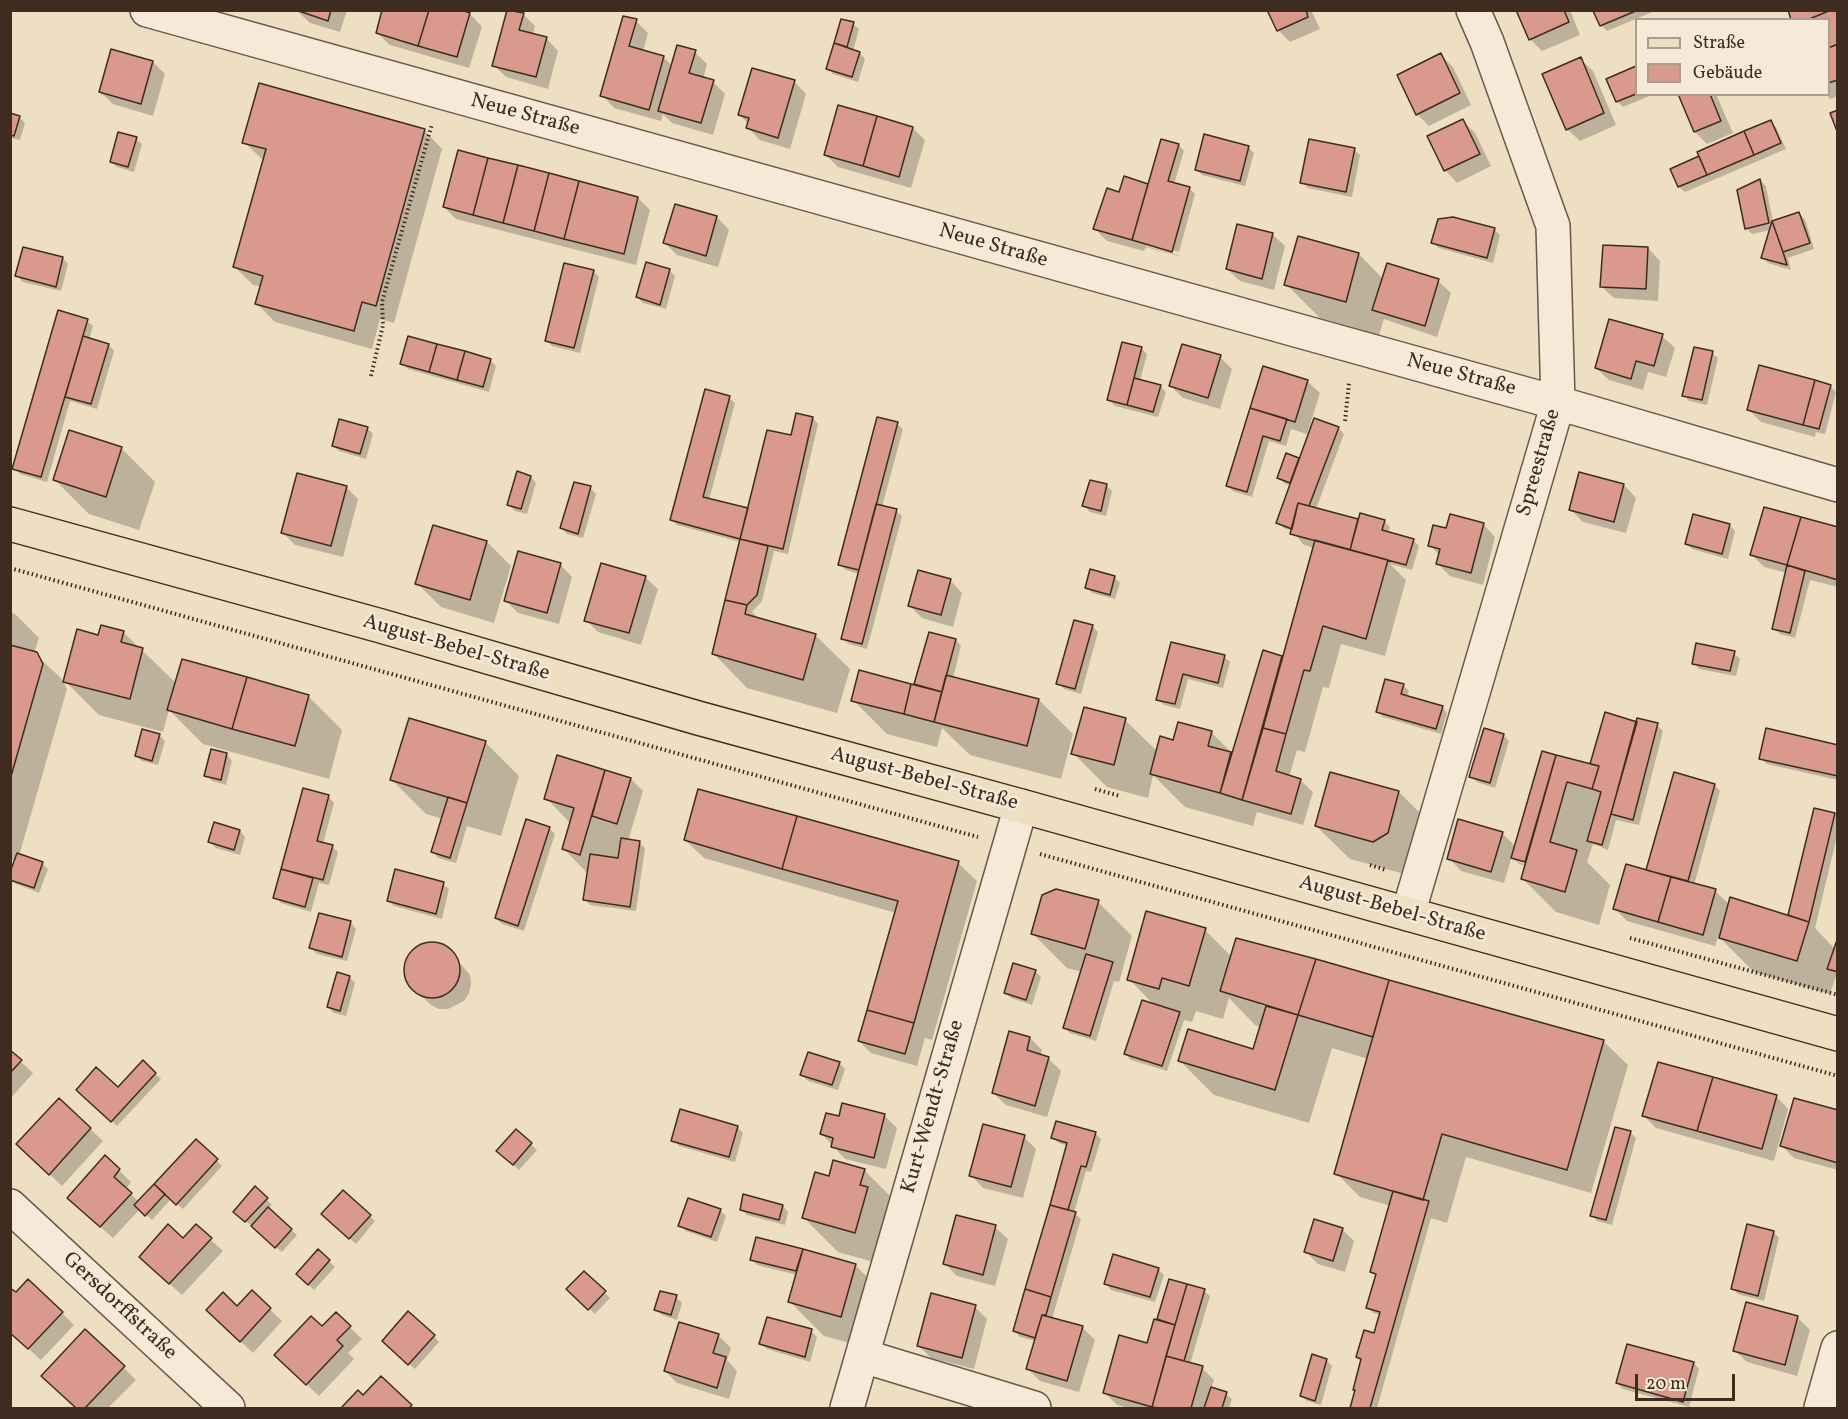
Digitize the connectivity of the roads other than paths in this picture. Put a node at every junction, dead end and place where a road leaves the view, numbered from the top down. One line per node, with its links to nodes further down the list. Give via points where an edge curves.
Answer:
1 (147, 10): 3 (street, Neue Straße)
2 (1473, 10): 3 (street, Spreestraße, via 1553,226)
3 (1558, 403): 4 (street, Neue Straße); 7 (street, Spreestraße)
4 (1838, 485)
5 (10, 524): 6 (main road, August-Bebel-Straße)
6 (1021, 806): 7 (main road, August-Bebel-Straße); 11 (street, Kurt-Wendt-Straße)
7 (1408, 914): 8 (main road, August-Bebel-Straße)
8 (1838, 1034)
9 (10, 1206): 12 (street, Gersdorffstraße)
10 (1838, 1348): 15 (street)
11 (863, 1356): 13 (street, Kurt-Wendt-Straße); 14 (street)
12 (228, 1408)
13 (846, 1408)
14 (1034, 1408)
15 (1821, 1408)

